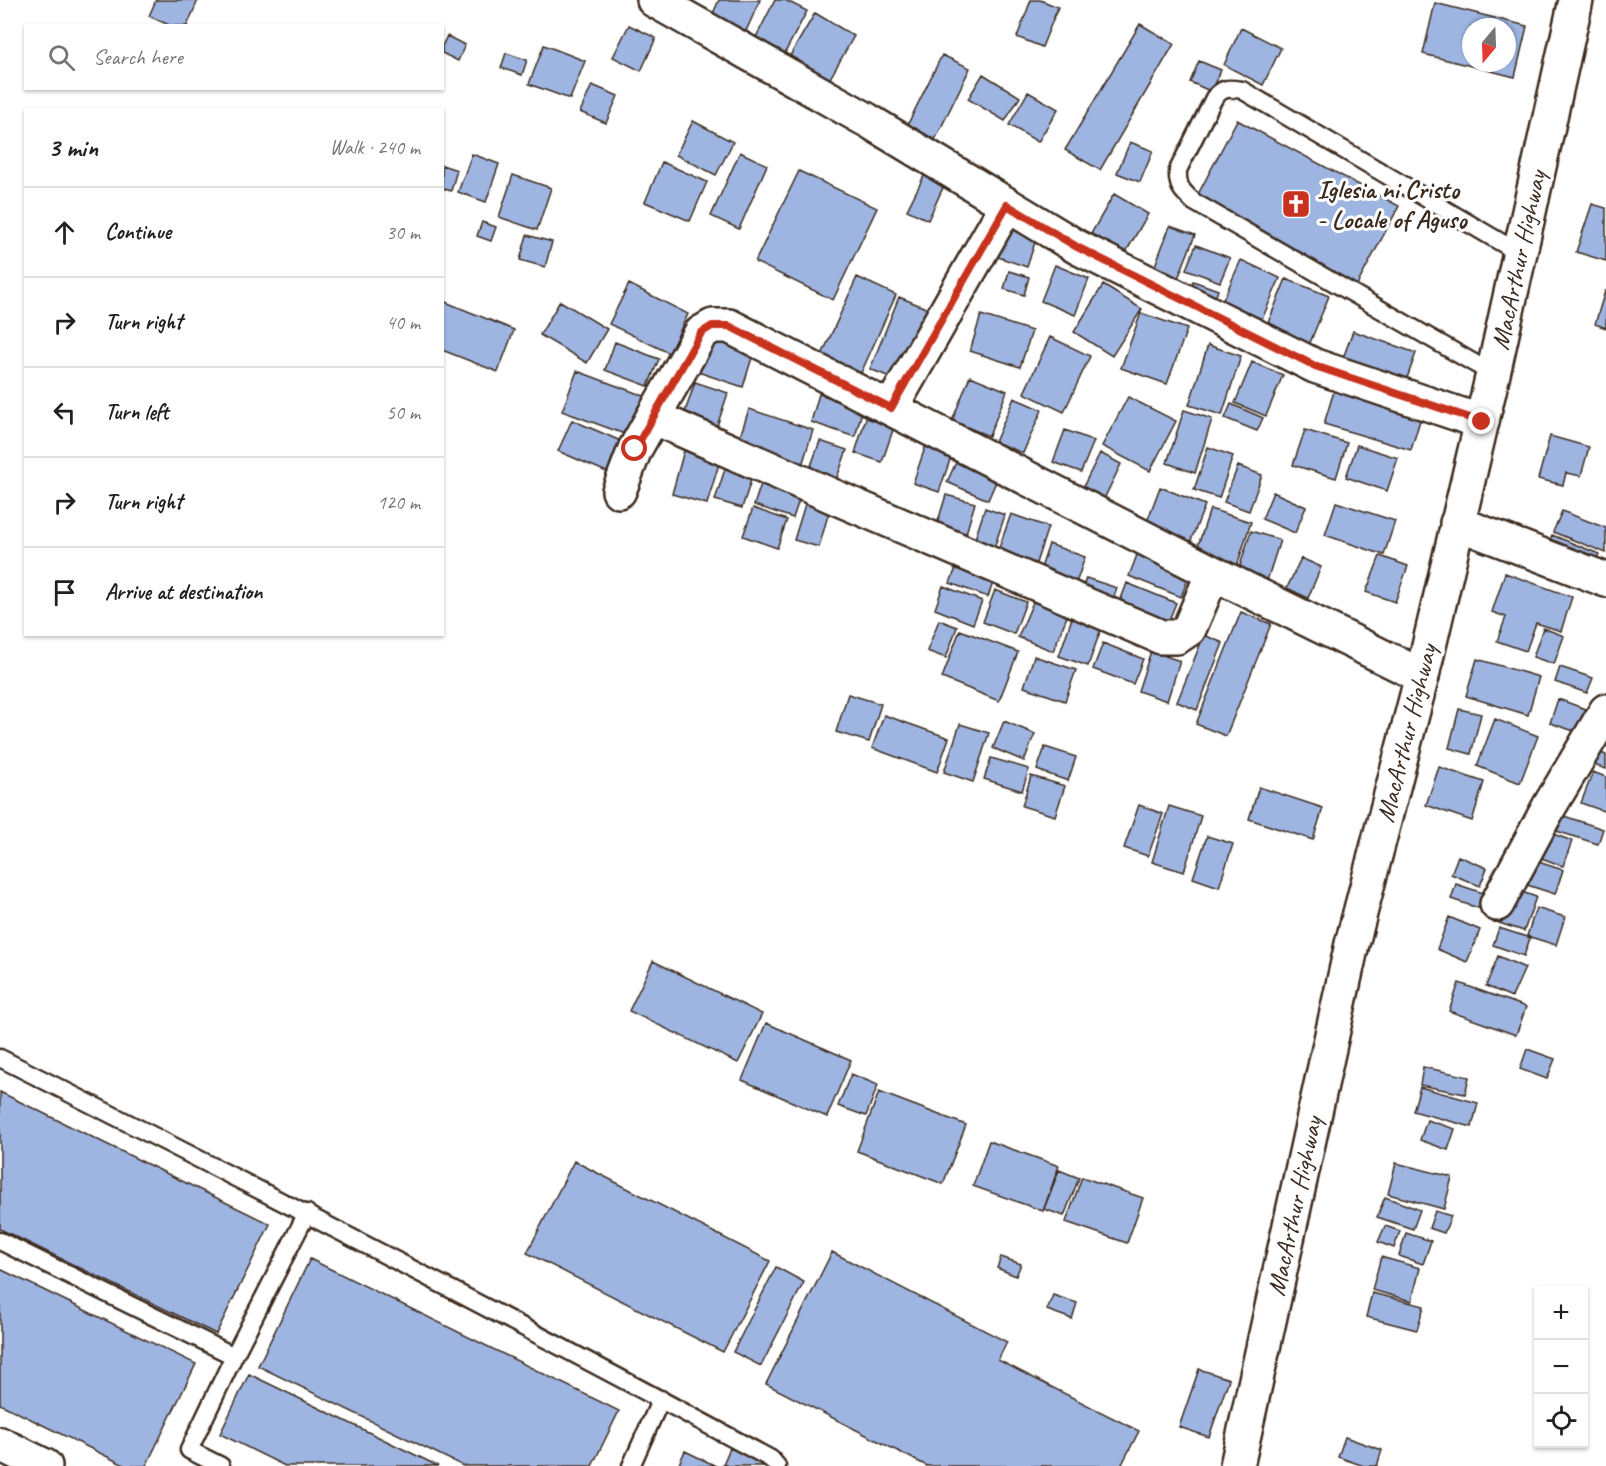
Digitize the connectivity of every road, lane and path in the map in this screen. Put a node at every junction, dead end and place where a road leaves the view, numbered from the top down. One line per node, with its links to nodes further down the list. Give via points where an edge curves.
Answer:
1 (654, 0): 3 (main road, via 867,120)
2 (1576, 0): 4 (main road, MacArthur Highway)
3 (1007, 205): 6 (main road); 8 (main road, via 1077,247 1315,366)
4 (1519, 253): 5 (main road, MacArthur Highway); 5 (lane, via 1242,90 1228,88 1214,98 1178,170 1180,189 1194,202)
5 (1493, 374): 8 (main road, MacArthur Highway)
6 (891, 408): 7 (main road, via 729,326 712,326 701,333); 11 (main road)
7 (653, 417): 9 (main road); 11 (main road, via 1161,637 1177,637 1189,629)
8 (1482, 422): 10 (main road, MacArthur Highway)
9 (619, 491)
10 (1457, 523): 12 (main road); 13 (main road, MacArthur Highway)
11 (1213, 573): 13 (main road)
12 (1606, 580)
13 (1422, 676): 26 (main road, MacArthur Highway, via 1352,944)
14 (1606, 711): 15 (main road)
15 (1497, 904)
16 (0, 1059): 17 (lane)
17 (307, 1213): 19 (lane); 20 (lane)
18 (0, 1241): 19 (lane)
19 (234, 1356): 23 (lane, via 189,1450)
20 (661, 1399): 24 (lane); 25 (lane, via 771,1459)
21 (0, 1444): 22 (main road)
22 (45, 1466)
23 (221, 1466)
24 (631, 1466)
25 (777, 1466)
26 (1237, 1466)

